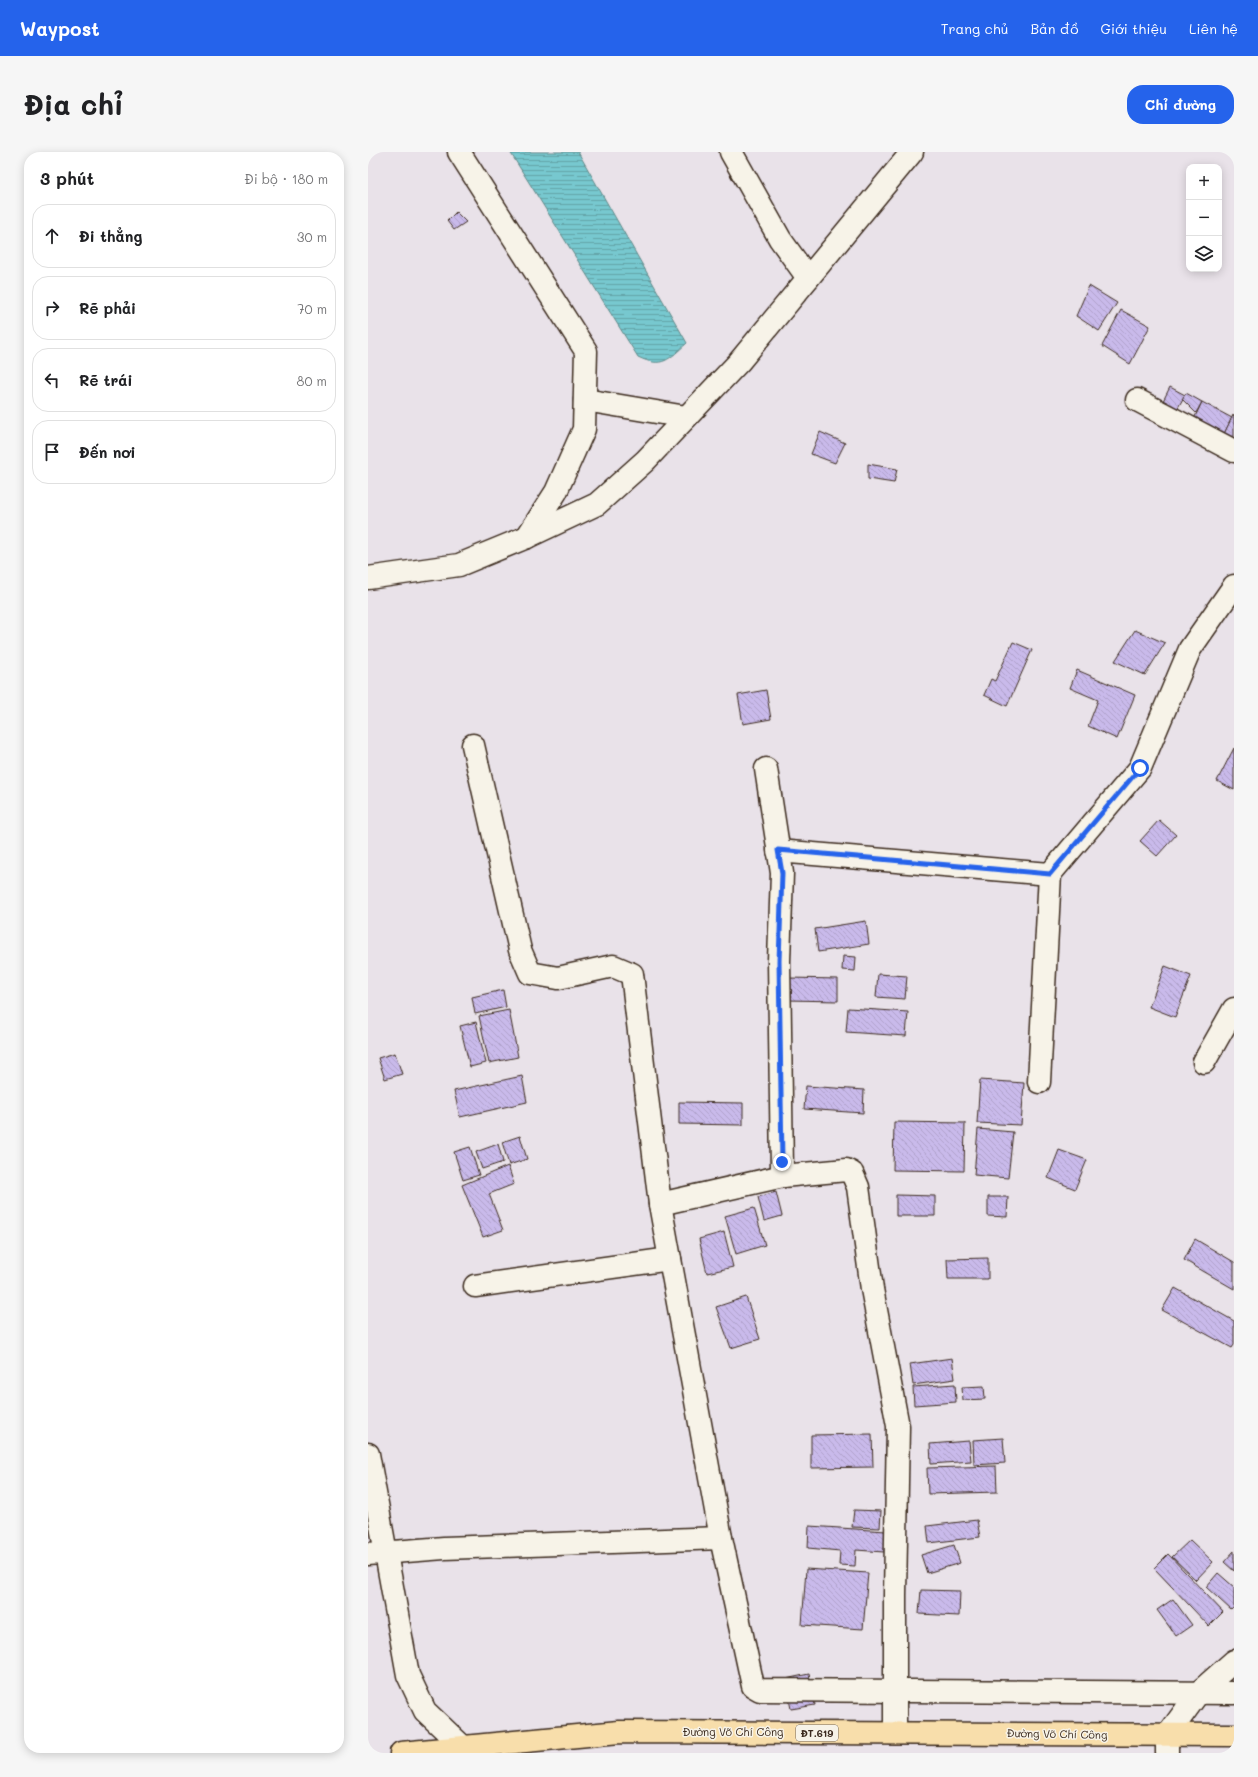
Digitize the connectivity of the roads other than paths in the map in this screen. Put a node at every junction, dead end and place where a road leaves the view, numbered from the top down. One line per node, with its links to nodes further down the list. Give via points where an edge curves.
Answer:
1 (459, 152): 5 (street, via 586,351)
2 (731, 152): 4 (street, via 780,239)
3 (912, 152): 4 (street)
4 (808, 278): 7 (street, via 738,362)
5 (584, 400): 7 (street); 9 (street, via 584,429 556,492)
6 (1137, 400): 8 (street)
7 (686, 417): 9 (street, via 645,461 597,504)
8 (1234, 451)
9 (527, 537): 10 (street, via 459,565)
10 (368, 578)
11 (1234, 586): 15 (street, via 1190,649 1140,768)
12 (474, 745): 20 (street, via 520,950 530,973 558,978 613,966 632,974)
13 (766, 769): 14 (street)
14 (778, 850): 15 (street); 19 (street, via 782,873 779,961)
15 (1050, 874): 18 (street)
16 (1234, 1010): 17 (street)
17 (1204, 1062)
18 (1039, 1082)
19 (783, 1176): 20 (street); 27 (street, via 846,1170 852,1173 858,1187 872,1289 898,1426)
20 (660, 1204): 21 (street)
21 (670, 1259): 22 (street); 24 (street)
22 (475, 1286)
23 (368, 1454): 25 (street)
24 (721, 1538): 25 (street, via 444,1548); 27 (street, via 753,1686 760,1690)
25 (377, 1553): 33 (street, via 408,1675 425,1711)
26 (1234, 1661): 28 (street)
27 (895, 1692): 28 (street); 30 (street)
28 (1199, 1692): 29 (street); 32 (street)
29 (1234, 1693)
30 (895, 1733): 32 (main road, Đường Võ Chí Công / ĐT.619); 33 (main road, Đường Võ Chí Công / ĐT.619, via 619,1732)
31 (1234, 1735): 32 (main road, Đường Võ Chí Công / ĐT.619)
32 (1167, 1744)
33 (463, 1747): 34 (main road, Đường Võ Chí Công / ĐT.619)
34 (401, 1753)

